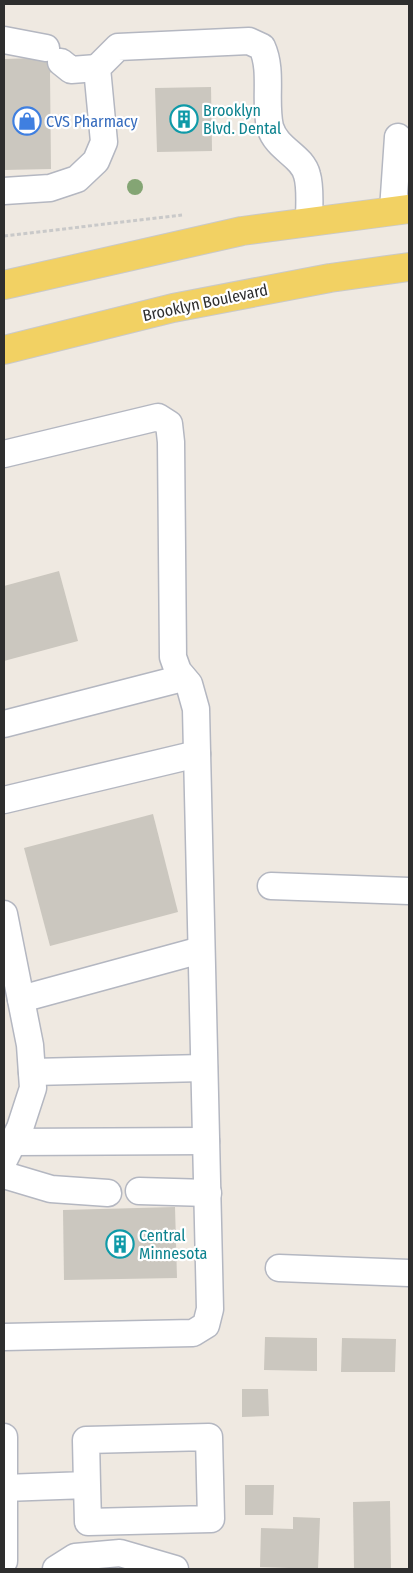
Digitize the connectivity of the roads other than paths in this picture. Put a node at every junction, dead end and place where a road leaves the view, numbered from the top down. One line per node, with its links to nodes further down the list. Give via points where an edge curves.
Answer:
1 (4, 40): 2 (street, via 53,55 71,70)
2 (98, 68): 4 (street, via 104,142 96,160 76,179 68,182 50,188); 6 (street, via 118,47 249,41 262,47 267,58 271,127 278,144 300,163 307,174)
3 (396, 137): 5 (street)
4 (4, 192)
5 (401, 210): 6 (main road)
6 (309, 221): 8 (main road, via 242,231)
7 (409, 267): 9 (main road, Brooklyn Boulevard, via 330,278 173,308)
8 (4, 285)
9 (4, 350)
10 (4, 454): 11 (street, via 158,417 169,424 172,657)
11 (183, 678): 12 (street); 13 (street, via 189,684 196,709)
12 (4, 724)
13 (197, 754): 14 (street); 18 (street)
14 (4, 800)
15 (271, 886): 16 (street)
16 (409, 891)
17 (4, 914): 19 (street)
18 (201, 950): 19 (street); 20 (street)
19 (14, 986): 21 (street, via 30,1045)
20 (204, 1068): 21 (street); 22 (street)
21 (32, 1072): 23 (street, via 33,1088 20,1128)
22 (206, 1141): 23 (street); 27 (street)
23 (8, 1151)
24 (4, 1175): 26 (street, via 51,1189)
25 (139, 1191): 27 (street)
26 (108, 1193)
27 (208, 1193): 30 (street, via 210,1309 206,1325 193,1333)
28 (279, 1268): 29 (street)
29 (409, 1273)
30 (4, 1337)
31 (4, 1436): 33 (street)
32 (87, 1485): 32 (street, via 88,1522 212,1519 209,1437 86,1440); 33 (street)
33 (4, 1488): 34 (street)
34 (4, 1561)
35 (56, 1569): 36 (street, via 75,1557 120,1553)
36 (175, 1569)

